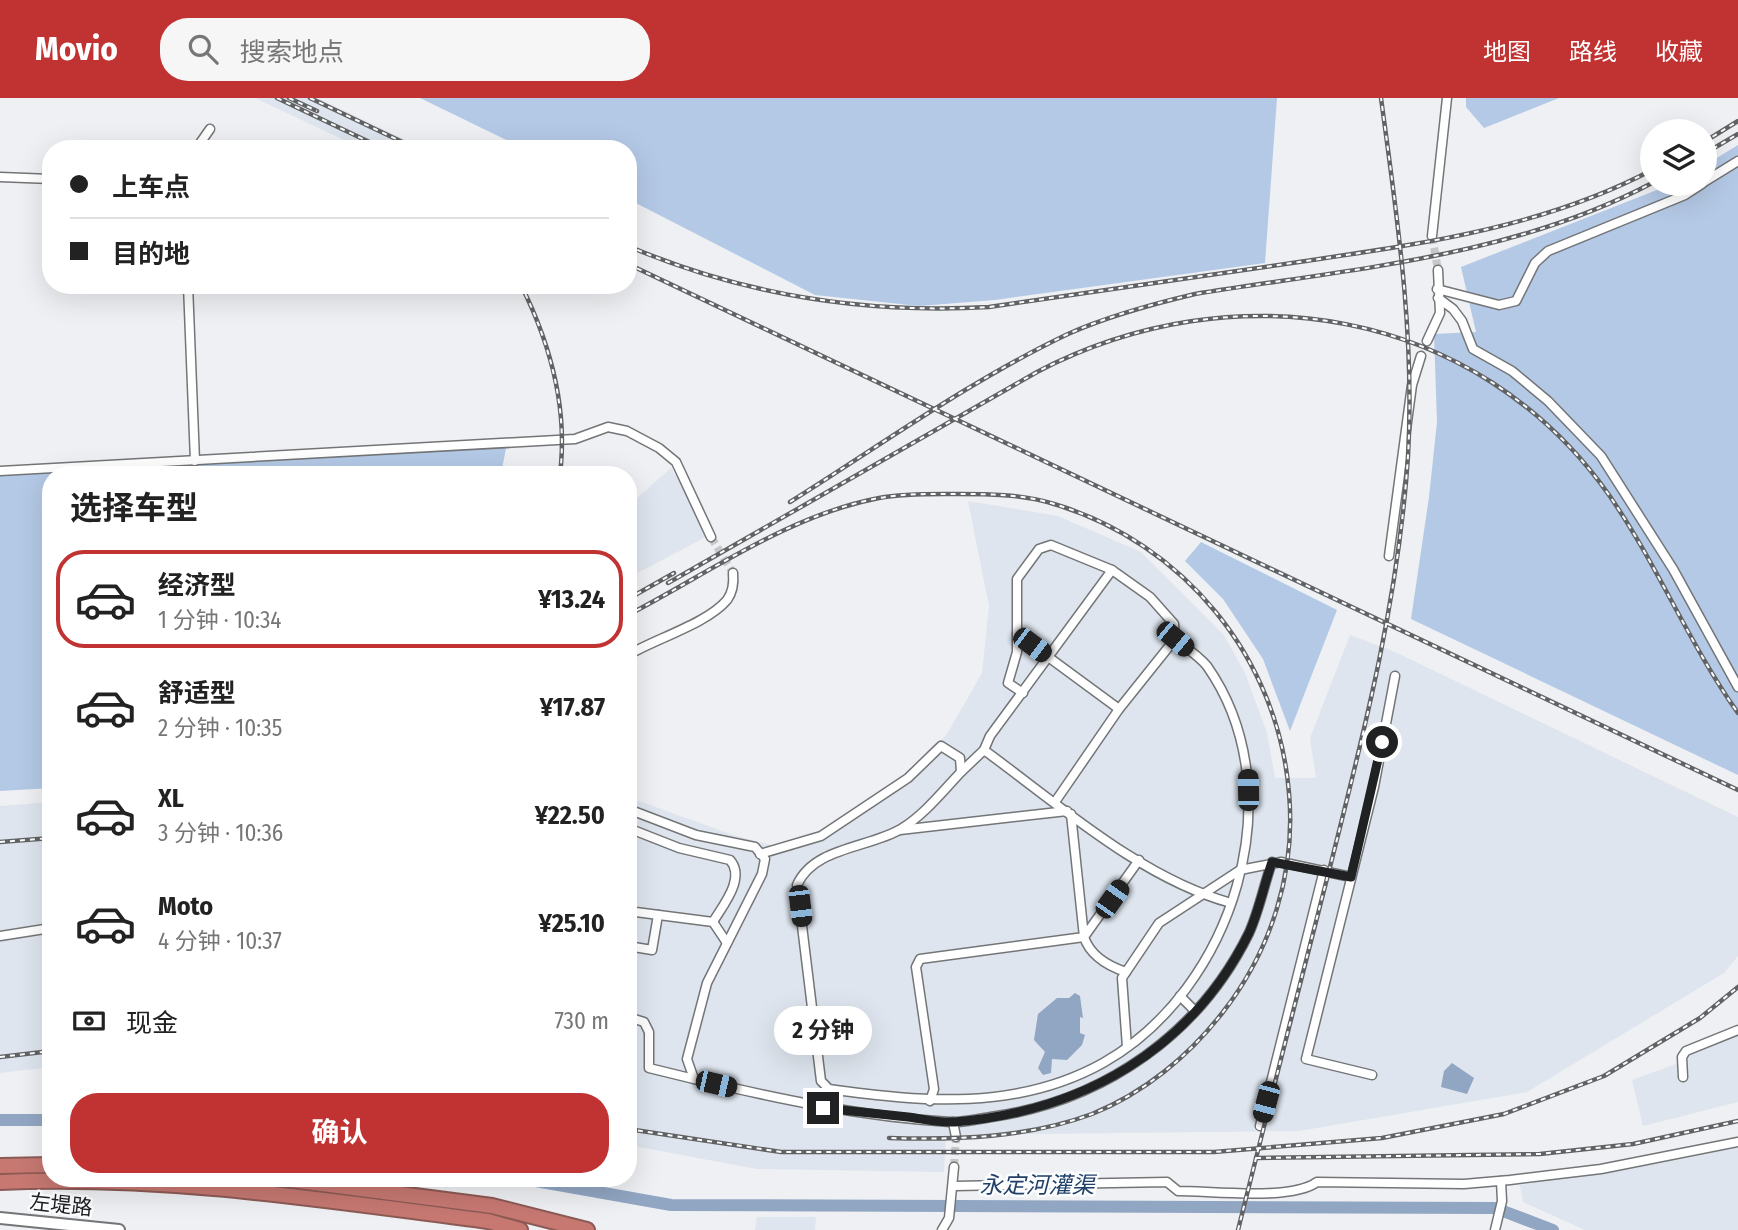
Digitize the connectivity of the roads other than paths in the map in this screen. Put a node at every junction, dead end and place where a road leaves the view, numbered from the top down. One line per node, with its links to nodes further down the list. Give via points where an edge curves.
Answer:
1 (1447, 98): 9 (street)
2 (210, 130): 3 (street)
3 (203, 140)
4 (1738, 161): 5 (street)
5 (1717, 174)
6 (0, 177): 7 (street)
7 (42, 179)
8 (1683, 196): 12 (street, via 1548,251 1535,263 1516,301 1499,305)
9 (1432, 236)
10 (1438, 270): 12 (street)
11 (188, 294): 15 (street)
12 (1437, 294): 13 (street, via 1440,313); 28 (street, via 1462,321 1473,349 1548,401 1601,456 1673,569)
13 (1427, 341)
14 (1421, 356): 20 (street, via 1412,385)
15 (195, 461): 16 (street); 19 (street, via 575,439 607,427 644,440 676,462)
16 (98, 466)
17 (42, 469): 18 (street)
18 (0, 471)
19 (711, 537)
20 (1389, 556)
21 (1112, 570): 23 (street, via 1052,545 1039,549 1017,579); 24 (street, via 1158,606 1174,624); 26 (street)
22 (733, 573): 25 (street, via 732,592 725,602)
23 (1017, 634): 26 (street); 29 (street, via 1008,683)
24 (1175, 639): 30 (street); 41 (street, via 1206,665 1231,714 1247,768 1248,812)
25 (637, 650)
26 (1048, 657): 29 (street); 30 (street)
27 (1395, 676): 43 (street)
28 (1738, 687)
29 (1023, 693): 31 (street)
30 (1119, 709): 33 (street)
31 (984, 750): 32 (street); 33 (street)
32 (961, 772): 36 (street); 38 (street, via 960,758 942,746 908,778 821,836)
33 (1055, 802): 35 (street)
34 (637, 812): 38 (street, via 696,835 755,847)
35 (1069, 812): 36 (street); 39 (street); 51 (street)
36 (899, 830): 63 (street, via 813,863 797,885 821,1082 829,1089)
37 (637, 832): 48 (street, via 730,860 736,874 733,886)
38 (760, 854): 52 (street, via 765,859 762,874)
39 (1139, 860): 44 (street); 51 (street)
40 (1272, 862): 41 (street); 42 (street); 56 (street, via 1250,931)
41 (1240, 870): 44 (street); 45 (street)
42 (1324, 870): 43 (street); 67 (street)
43 (1351, 877): 60 (street, via 1306,1059)
44 (1202, 895): 45 (street); 54 (street, via 1159,923)
45 (1231, 903): 55 (street, via 1206,960)
46 (637, 912): 47 (street)
47 (658, 915): 48 (street); 53 (street, via 652,950)
48 (713, 922): 52 (street)
49 (42, 929): 50 (street)
50 (0, 936)
51 (1084, 937): 54 (street, via 1088,950); 64 (street, via 920,959 916,967 934,1088)
52 (727, 943): 62 (street, via 707,983 687,1059)
53 (637, 948)
54 (1126, 972): 59 (street, via 1122,978)
55 (1180, 996): 56 (street); 59 (street, via 1144,1035)
56 (1195, 1011): 66 (street, via 1154,1052 1111,1079 1063,1101)
57 (637, 1020): 62 (street, via 649,1032 649,1068)
58 (1738, 1030): 61 (street, via 1686,1051)
59 (1126, 1047): 64 (street, via 1081,1073 1020,1095)
60 (1372, 1075)
61 (1683, 1077)
62 (694, 1079): 65 (street, via 823,1108)
63 (909, 1100): 64 (street); 65 (street)
64 (930, 1101)
65 (907, 1117): 66 (street)
66 (953, 1122): 68 (street)
67 (1260, 1126)
68 (956, 1137)
69 (1738, 1142): 73 (street, via 1601,1169)
70 (42, 1165): 71 (highway)
71 (0, 1166)
72 (954, 1167): 76 (street)
73 (1500, 1181): 76 (street, via 1317,1182 1307,1189 1285,1192 1178,1191 1167,1182); 84 (street, via 1502,1201)
74 (0, 1182): 75 (highway)
75 (42, 1182)
76 (955, 1186): 83 (street)
77 (229, 1187): 81 (highway, via 488,1221)
78 (345, 1187): 82 (highway, via 492,1206)
79 (0, 1218): 80 (main road, 左堤路)
80 (119, 1230)
81 (520, 1230)
82 (587, 1230)
83 (942, 1230)
84 (1495, 1230)

